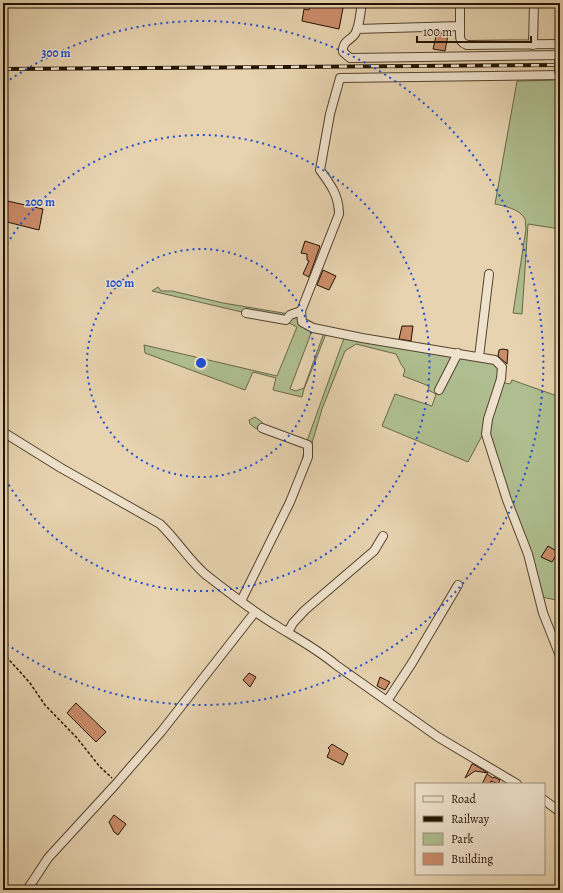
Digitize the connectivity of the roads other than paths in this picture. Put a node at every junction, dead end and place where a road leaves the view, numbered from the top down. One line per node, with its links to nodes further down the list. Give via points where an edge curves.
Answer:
1 (362, 3): 5 (street)
2 (460, 3): 4 (street)
3 (534, 3): 7 (street)
4 (460, 26): 5 (street); 7 (street, via 460,40 463,44)
5 (357, 29): 8 (street, via 343,46 343,52 350,58)
6 (560, 44): 7 (street)
7 (533, 45)
8 (559, 56): 9 (street, bridge)
9 (559, 75): 11 (street, via 340,78 330,114 320,170 333,188 339,205 339,214)
10 (488, 274): 14 (street)
11 (301, 311): 12 (street, via 290,315 286,320); 13 (street, via 302,322 313,328)
12 (246, 313)
13 (458, 353): 14 (street); 15 (street)
14 (479, 357): 23 (street, via 495,360 502,367 486,434 528,554 543,613)
15 (439, 390)
16 (262, 428): 20 (street, via 308,445 308,457 290,502)
17 (3, 432): 20 (street, via 160,524 204,573)
18 (383, 536): 22 (street, via 374,551 305,610)
19 (458, 585): 24 (street)
20 (241, 601): 21 (street)
21 (255, 612): 22 (street); 28 (street, via 161,732 48,858)
22 (288, 632): 24 (street, via 322,653)
23 (560, 656)
24 (387, 701): 25 (street, via 438,737)
25 (515, 783)
26 (545, 801): 27 (street)
27 (560, 812)
28 (27, 890)

